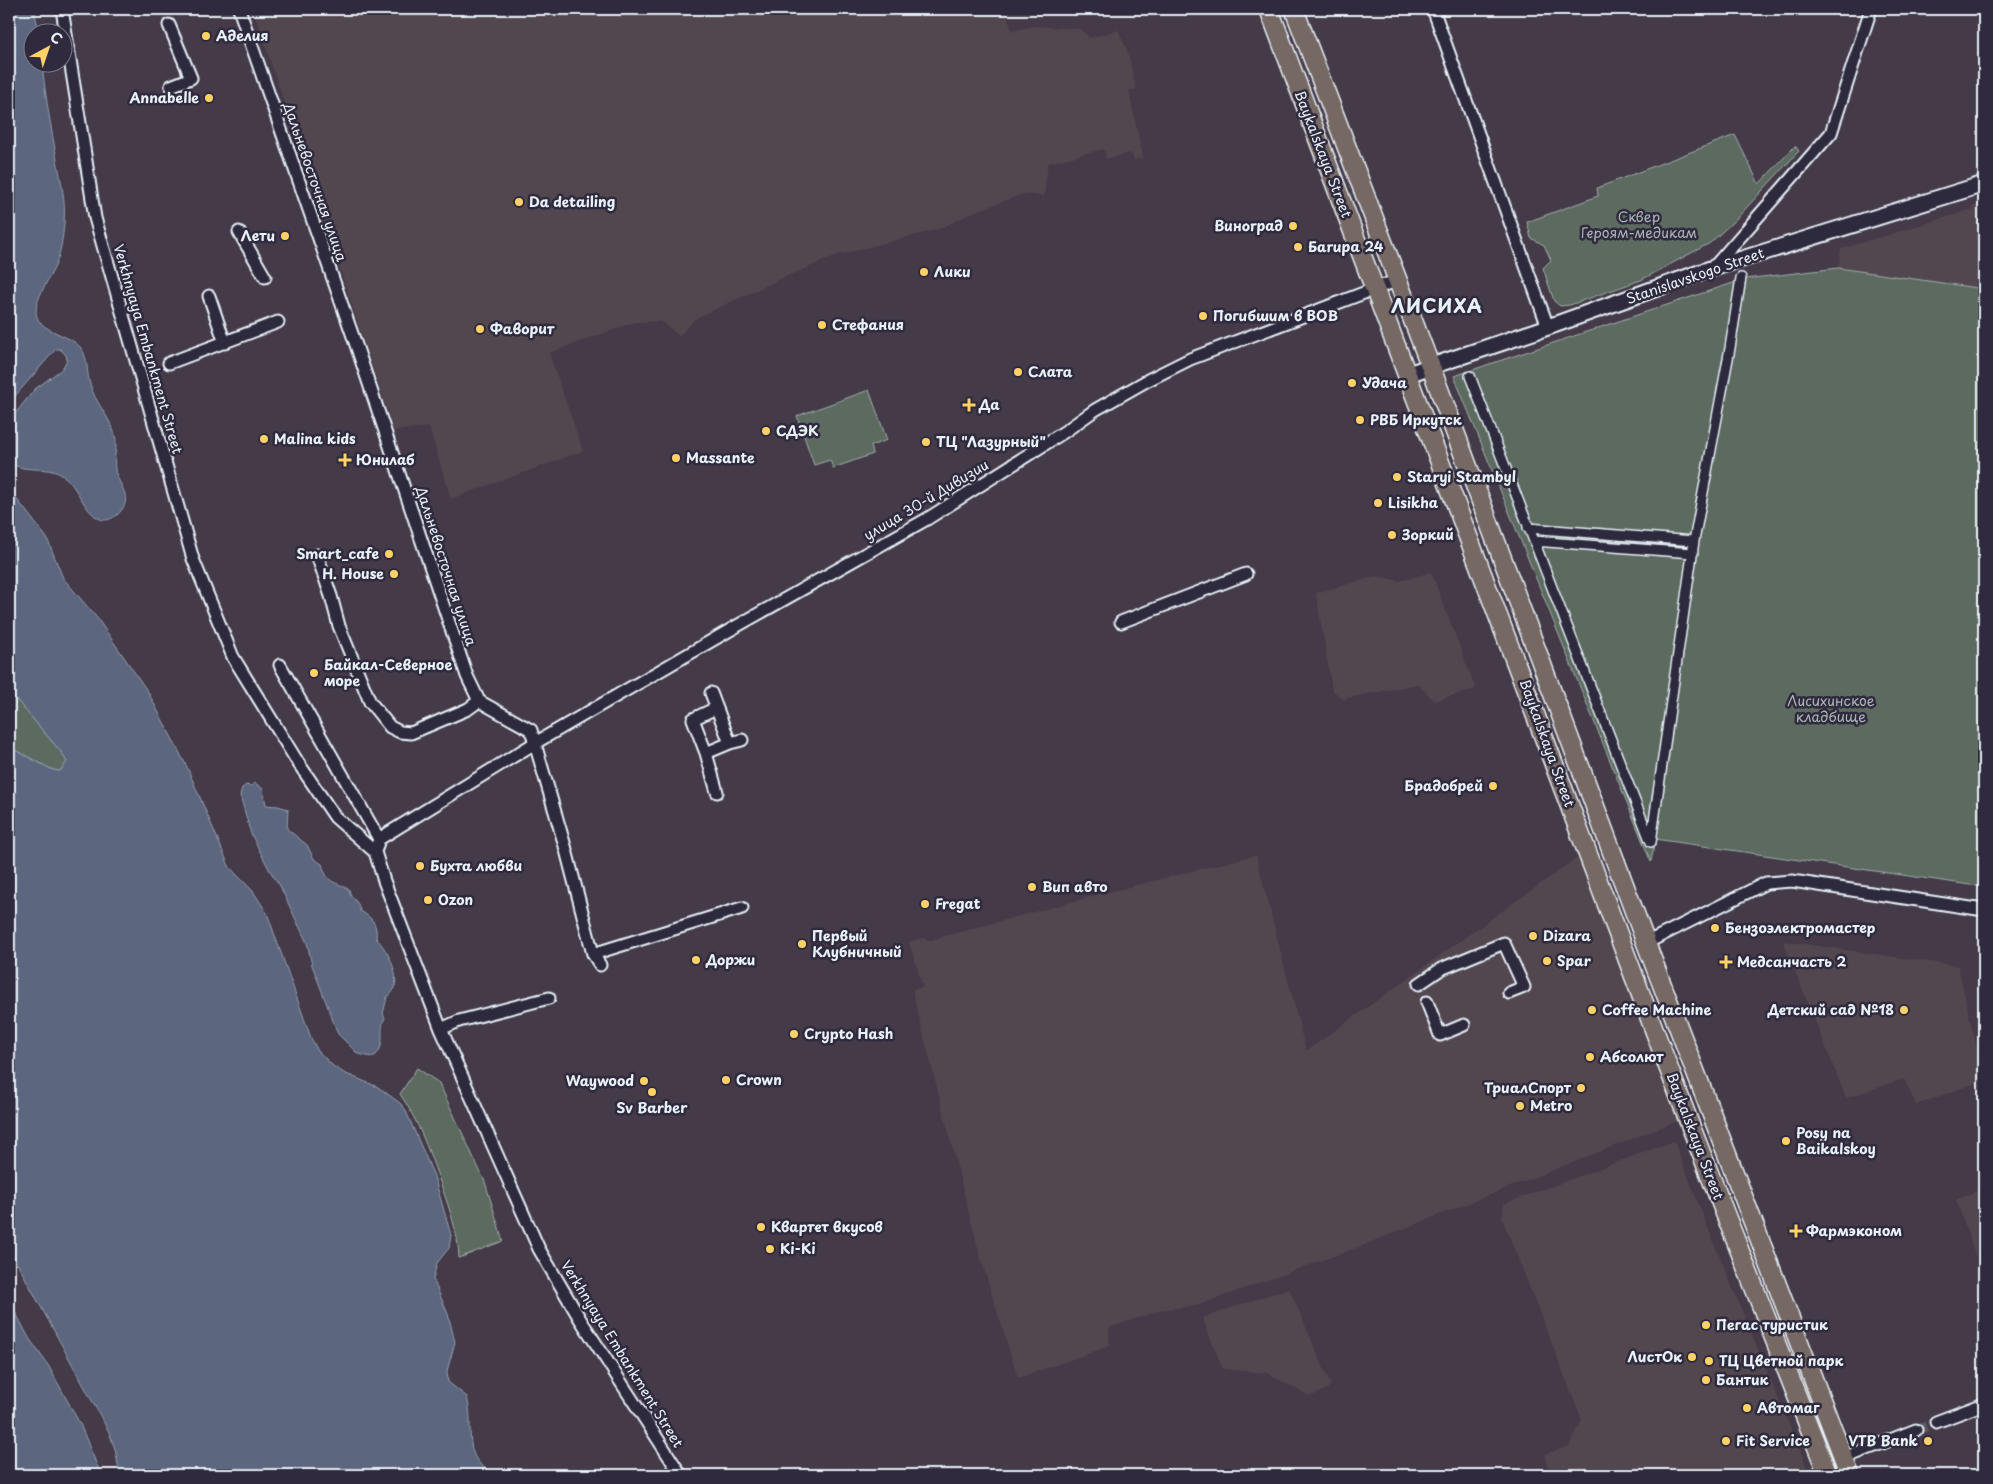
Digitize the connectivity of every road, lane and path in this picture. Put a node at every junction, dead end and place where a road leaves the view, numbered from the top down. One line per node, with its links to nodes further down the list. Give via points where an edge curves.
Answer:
1 (62, 9): 41 (street, Verkhnyaya Embankment Street, via 97,227 193,559 233,657 296,761 335,817)
2 (238, 9): 33 (street, Дальневосточная улица, via 467,676)
3 (1268, 9): 15 (main road, Baykalskaya Street)
4 (1294, 9): 14 (main road, Baykalskaya Street)
5 (1433, 9): 18 (street)
6 (1871, 9): 11 (street, via 1831,133)
7 (169, 24): 8 (street, via 190,78)
8 (171, 86)
9 (1984, 184): 11 (main road, Stanislavskogo Street)
10 (239, 232): 12 (street)
11 (1713, 268): 18 (main road, Stanislavskogo Street)
12 (265, 277)
13 (1741, 278): 26 (street)
14 (1398, 280): 15 (street, улица 30-й Дивизии); 21 (main road, Baykalskaya Street)
15 (1374, 289): 22 (main road, Baykalskaya Street); 36 (street, улица 30-й Дивизии, via 1190,359 1148,380 1095,410 927,519)
16 (209, 296): 19 (street)
17 (278, 322): 19 (street)
18 (1548, 327): 21 (main road, Stanislavskogo Street)
19 (225, 342): 20 (street)
20 (169, 363)
21 (1430, 365): 22 (main road, Stanislavskogo Street); 44 (main road, Baykalskaya Street)
22 (1408, 374): 58 (main road, Baykalskaya Street, via 1689,1122)
23 (1470, 376): 24 (street)
24 (1528, 528): 25 (street); 26 (street)
25 (1534, 541): 27 (street); 27 (street, via 1651,842)
26 (1694, 541): 27 (street)
27 (1693, 553)
28 (317, 554): 33 (street, via 339,626 370,702 390,727 411,733 468,709)
29 (1246, 574): 30 (street)
30 (1121, 622)
31 (280, 665): 40 (street)
32 (710, 693): 34 (street)
33 (479, 700): 36 (street, via 532,730)
34 (716, 708): 37 (street); 38 (street, via 693,719)
35 (742, 740): 37 (street)
36 (535, 743): 40 (street, улица 30-й Дивизии); 45 (street)
37 (730, 743): 38 (street)
38 (706, 753): 39 (street)
39 (717, 792)
40 (378, 839): 41 (street)
41 (374, 852): 52 (street, Verkhnyaya Embankment Street)
42 (742, 908): 45 (street)
43 (1984, 910): 44 (street, via 1792,881 1766,883)
44 (1646, 943): 56 (main road, Baykalskaya Street)
45 (593, 954): 46 (street)
46 (600, 965)
47 (1419, 984): 48 (street, via 1441,969 1504,943 1524,987)
48 (1509, 993)
49 (549, 998): 52 (street)
50 (1427, 1002): 51 (street, via 1440,1035)
51 (1464, 1025)
52 (441, 1029): 57 (street, Verkhnyaya Embankment Street, via 539,1249 585,1327)
53 (1984, 1404): 54 (street)
54 (1936, 1422)
55 (1916, 1430): 56 (street)
56 (1844, 1458): 59 (main road, Baykalskaya Street)
57 (681, 1475)
58 (1828, 1475)
59 (1850, 1475)

